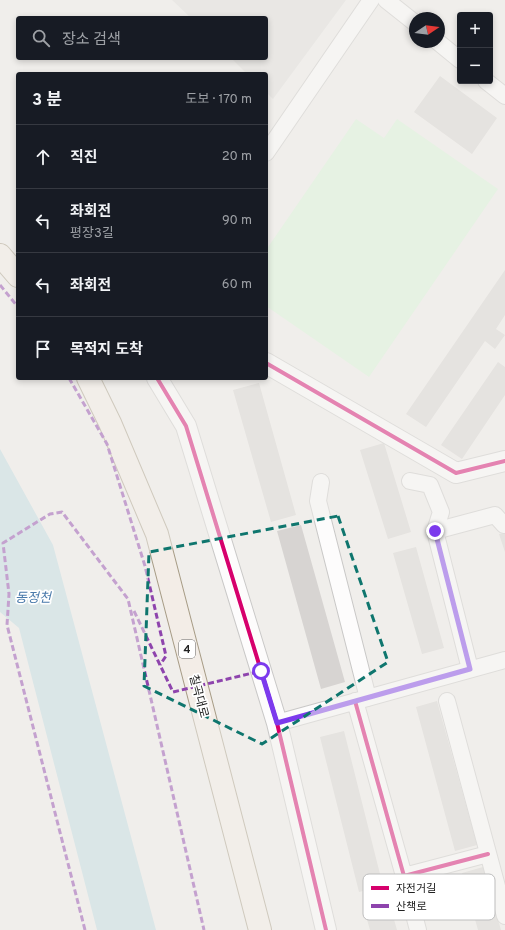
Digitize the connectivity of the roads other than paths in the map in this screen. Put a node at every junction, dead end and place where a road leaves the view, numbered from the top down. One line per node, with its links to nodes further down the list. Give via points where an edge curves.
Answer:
1 (370, 0): 8 (street)
2 (386, 0): 3 (street)
3 (409, 18)
4 (445, 48): 5 (street)
5 (457, 58)
6 (490, 84): 7 (street)
7 (505, 96)
8 (268, 150)
9 (0, 254): 10 (main road)
10 (16, 274)
11 (268, 364): 14 (street, via 456,473)
12 (89, 380): 31 (main road, 칠곡대로 / 4, via 157,534)
13 (158, 380): 23 (street, via 186,426)
14 (505, 462)
15 (410, 481): 18 (street, via 430,485 441,512)
16 (321, 482): 21 (street, via 318,502)
17 (504, 525): 18 (street, via 495,516)
18 (435, 531): 20 (street)
19 (505, 660): 20 (street)
20 (470, 669): 21 (street)
21 (362, 700): 23 (street); 25 (street)
22 (448, 702): 24 (street)
23 (277, 723): 32 (street)
24 (488, 854): 26 (street); 27 (street)
25 (404, 874)
26 (412, 874)
27 (493, 874)
28 (495, 880): 29 (street)
29 (505, 916)
30 (415, 920): 33 (street)
31 (260, 930)
32 (326, 930)
33 (418, 930)

